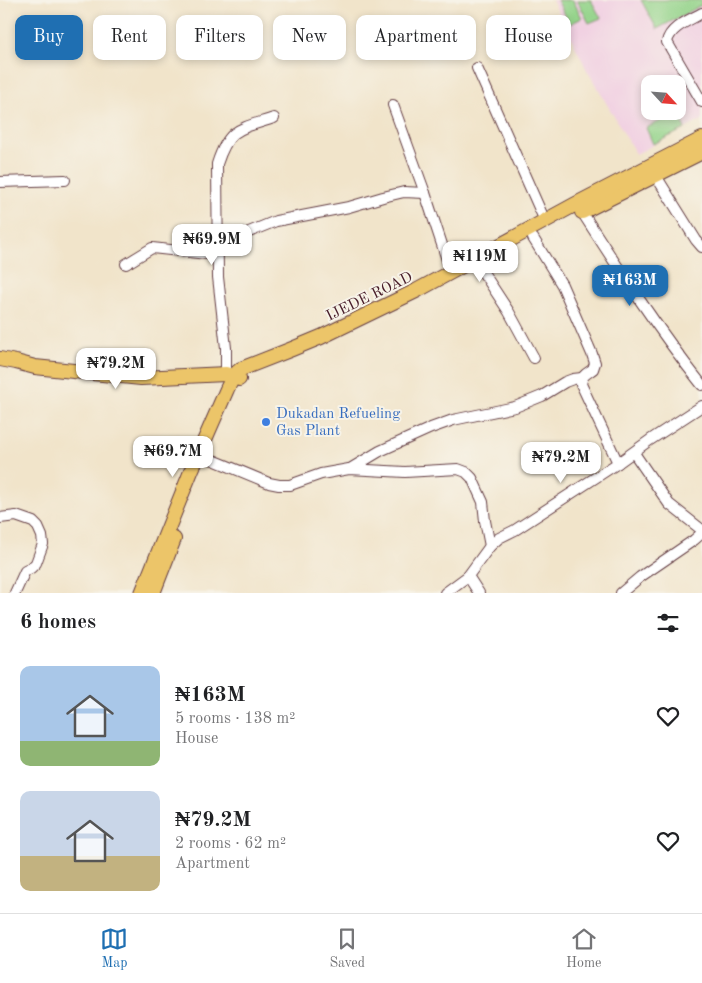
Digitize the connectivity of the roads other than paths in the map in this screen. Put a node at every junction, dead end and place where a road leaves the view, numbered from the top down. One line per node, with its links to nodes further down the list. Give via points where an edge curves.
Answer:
1 (702, 13): 3 (street, via 680,25 668,36 667,42)
2 (477, 68): 13 (street)
3 (702, 102)
4 (392, 105): 11 (street)
5 (274, 118): 15 (street, via 236,132 222,150 217,164)
6 (702, 139): 13 (main road, IJEDE ROAD)
7 (702, 152): 8 (main road, IJEDE ROAD)
8 (656, 176): 12 (main road, IJEDE ROAD); 16 (street)
9 (66, 180): 10 (street)
10 (0, 182)
11 (425, 193): 15 (street, via 404,192 276,221); 19 (street)
12 (582, 212): 14 (main road, IJEDE ROAD); 24 (street, via 679,357)
13 (546, 221): 17 (main road, IJEDE ROAD)
14 (534, 238): 17 (main road, IJEDE ROAD); 23 (street, via 562,285 592,354 593,369)
15 (218, 245): 18 (street, via 215,252 207,254 152,248); 22 (street, via 226,348)
16 (702, 247)
17 (478, 263): 19 (main road, IJEDE ROAD); 20 (street); 22 (main road, IJEDE ROAD, via 422,298 327,344 252,374)
18 (126, 264)
19 (451, 272): 22 (main road, IJEDE ROAD, via 321,337 241,368)
20 (534, 358)
21 (0, 360): 22 (main road, IJEDE ROAD, via 35,367 141,378)
22 (233, 377): 27 (main road); 35 (main road)
23 (582, 378): 28 (street, via 581,384); 29 (street, via 565,382 515,407 431,428)
24 (702, 385)
25 (702, 406): 26 (street)
26 (634, 453): 28 (street); 31 (street, via 669,504)
27 (206, 458): 29 (street, via 280,486); 36 (main road)
28 (618, 464): 32 (street)
29 (349, 469): 32 (street, via 405,472 458,469 466,472 483,502)
30 (0, 518): 34 (street, via 16,516 33,522 42,536 43,544 36,563 25,572)
31 (702, 531): 39 (street)
32 (490, 546): 33 (street)
33 (468, 576): 37 (street); 38 (street)
34 (15, 593)
35 (142, 593)
36 (153, 593)
37 (445, 593)
38 (479, 593)
39 (621, 593)

